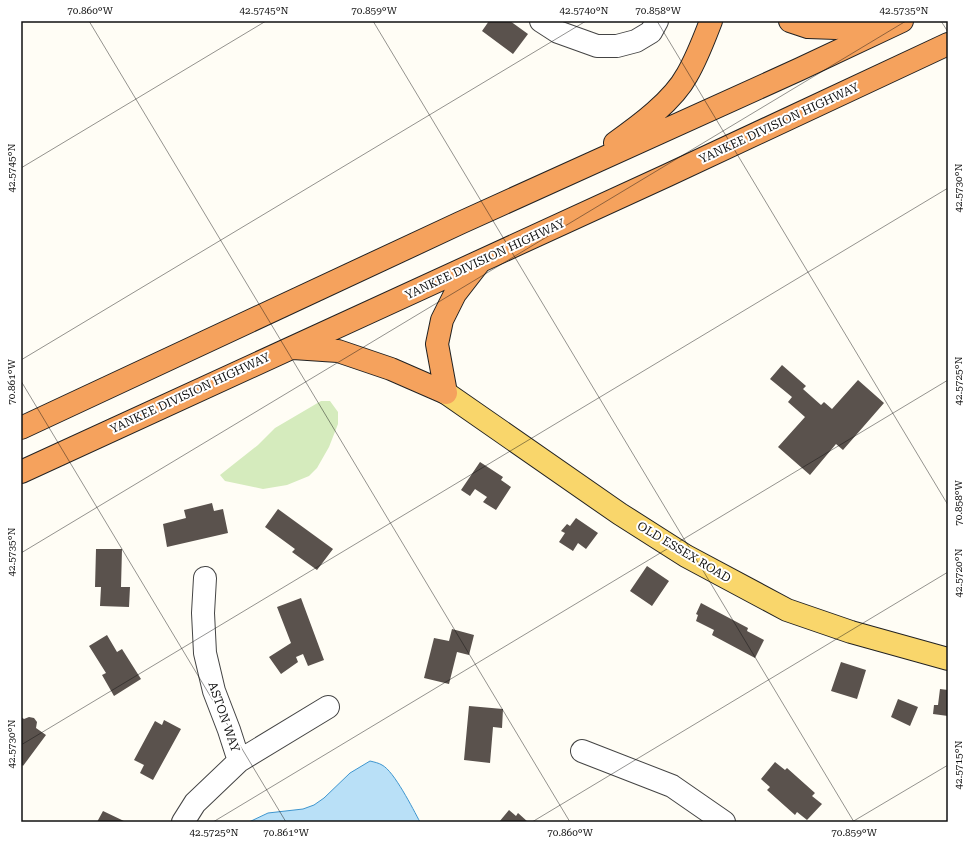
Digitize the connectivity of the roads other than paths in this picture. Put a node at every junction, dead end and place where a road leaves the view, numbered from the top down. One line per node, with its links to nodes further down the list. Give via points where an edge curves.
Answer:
1 (541, 21): 2 (street, via 558,32 597,46 617,46 636,41 651,32)
2 (657, 21)
3 (712, 21): 8 (highway, via 687,76 668,100 630,132)
4 (790, 21): 5 (highway, via 808,27 836,28)
5 (874, 21)
6 (902, 21): 8 (highway)
7 (948, 44): 9 (highway, YANKEE DIVISION HIGHWAY)
8 (580, 168): 12 (highway)
9 (480, 261): 10 (highway, YANKEE DIVISION HIGHWAY); 11 (highway, via 455,294 442,320 437,344)
10 (290, 348): 11 (highway, via 338,351 391,369); 13 (highway, YANKEE DIVISION HIGHWAY)
11 (446, 393): 15 (main road, OLD ESSEX ROAD, via 620,514 680,552 780,607 852,632)
12 (21, 428)
13 (21, 472)
14 (205, 578): 18 (street, ASTON WAY, via 205,653 214,691)
15 (948, 659)
16 (328, 707): 18 (street)
17 (582, 751): 20 (street, via 672,786)
18 (239, 761): 19 (street, via 195,803)
19 (183, 822)
20 (724, 822)

